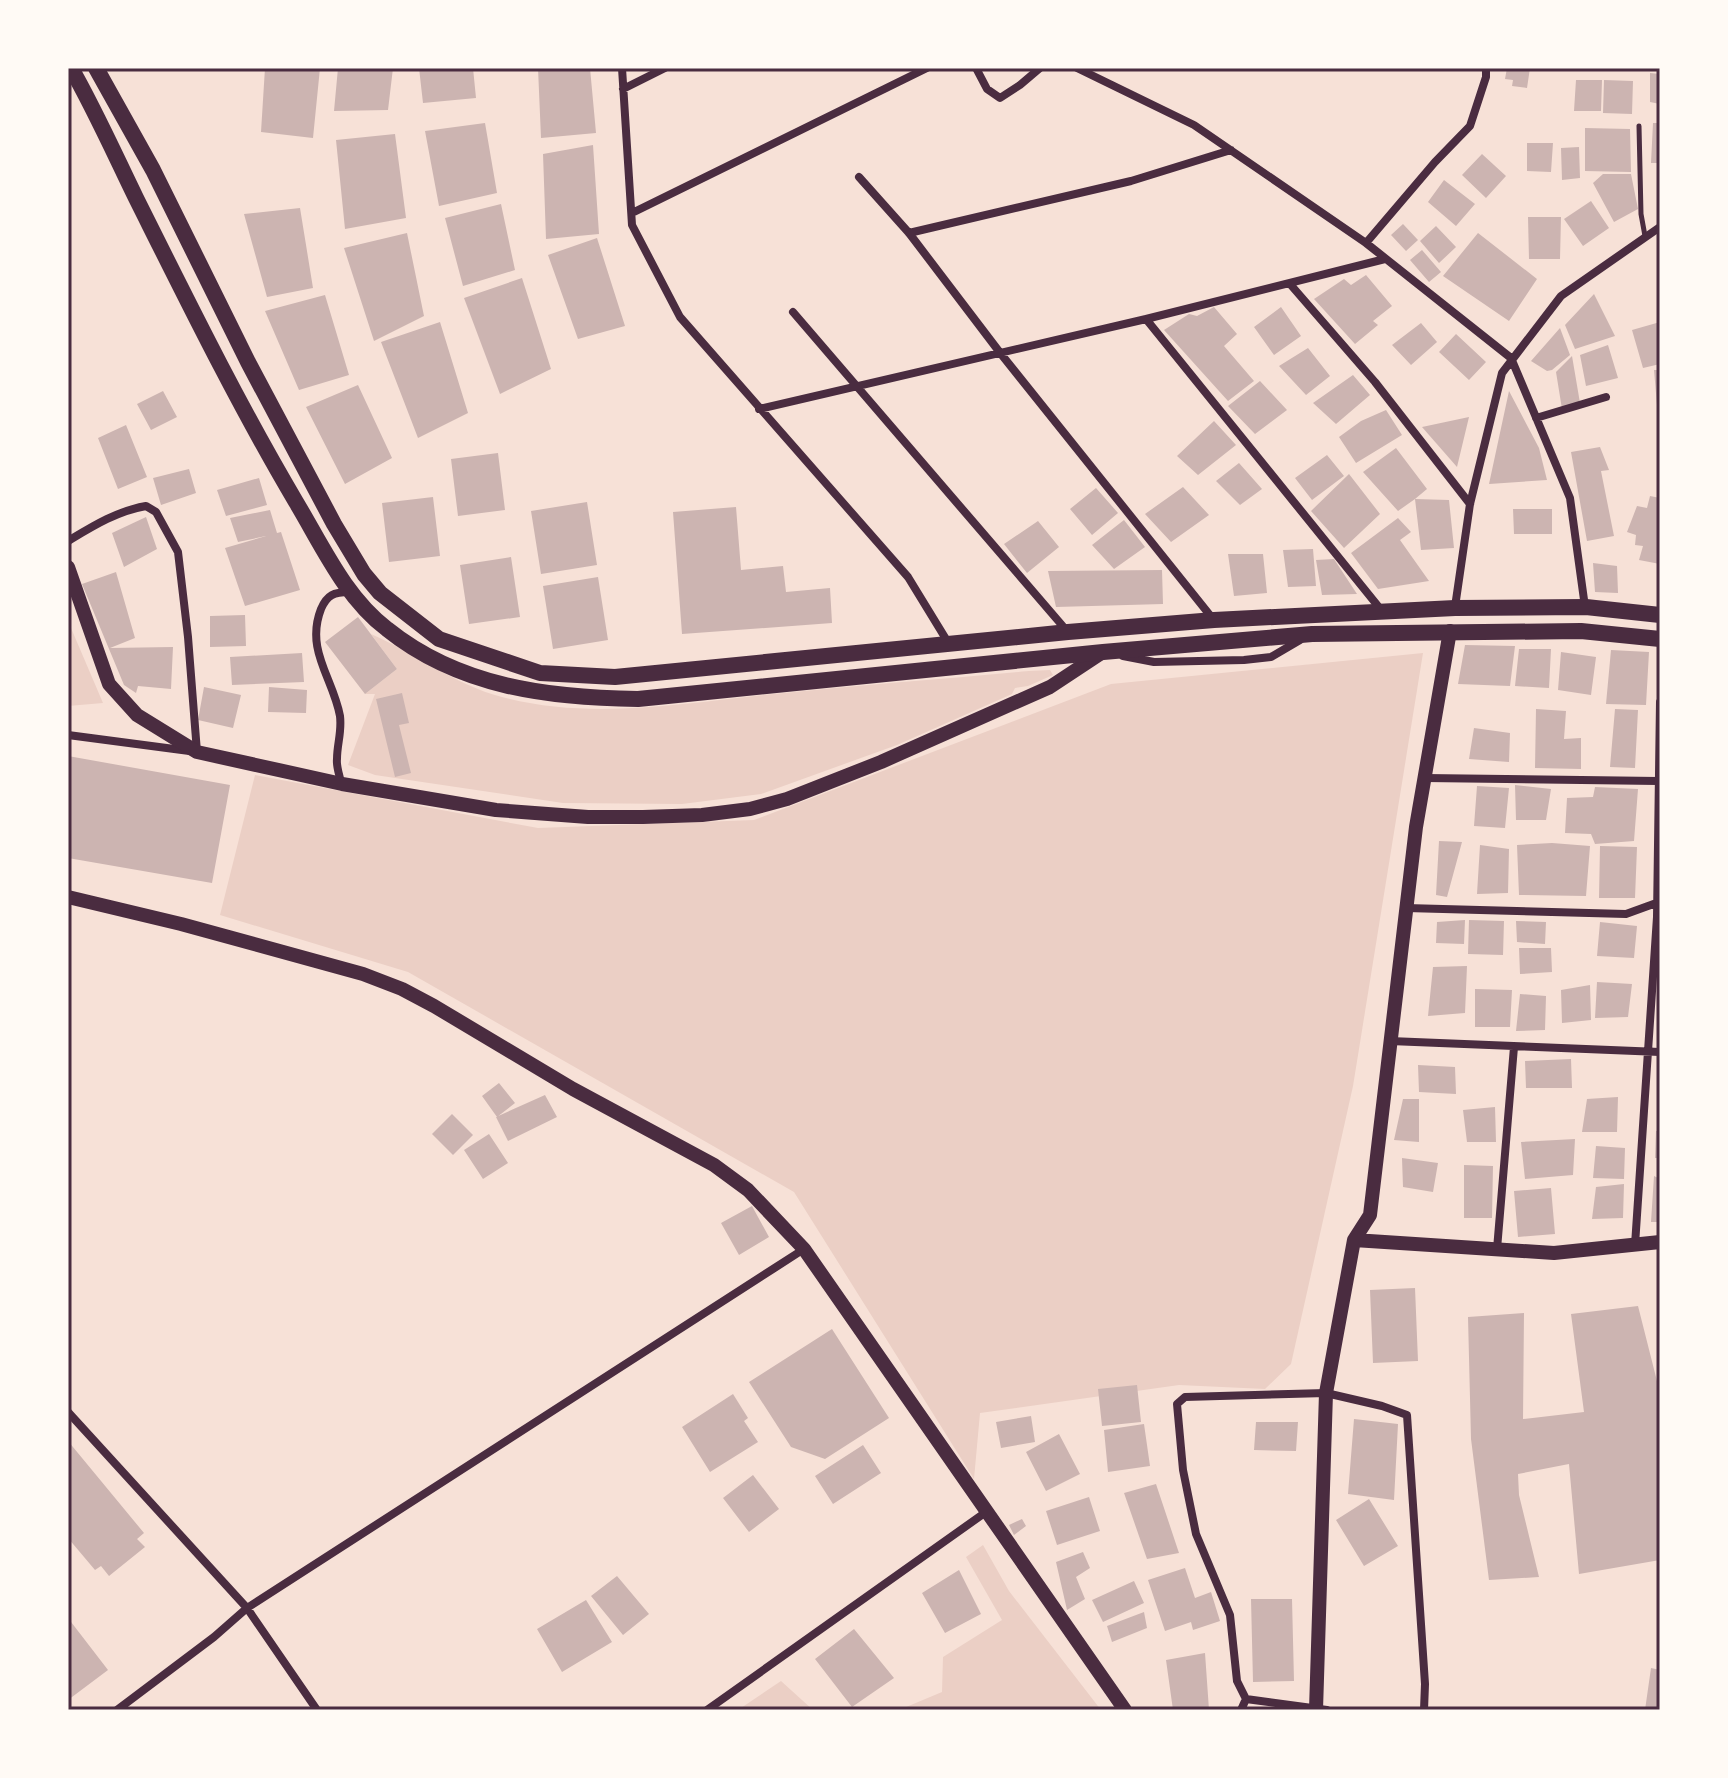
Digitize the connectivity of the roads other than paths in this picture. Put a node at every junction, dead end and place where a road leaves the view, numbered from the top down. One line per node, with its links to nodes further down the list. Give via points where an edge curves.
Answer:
1 (71, 68): 33 (main road, via 279,473)
2 (96, 68): 32 (main road)
3 (622, 68): 10 (street)
4 (665, 68): 10 (street)
5 (927, 68): 14 (street)
6 (976, 68): 7 (street, via 987,89 1000,98)
7 (1040, 68)
8 (1077, 68): 12 (street, via 1194,125)
9 (1486, 68): 18 (street, via 1470,126)
10 (623, 89): 14 (street)
11 (1639, 126): 17 (lane)
12 (1231, 150): 16 (street, via 1131,181); 18 (street)
13 (859, 177): 16 (street)
14 (632, 213): 27 (street, via 632,225 680,317)
15 (1660, 227): 17 (street)
16 (909, 233): 23 (street)
17 (1645, 237): 24 (street, via 1561,296)
18 (1366, 243): 19 (street)
19 (1385, 259): 20 (street); 24 (street)
20 (1290, 284): 22 (street); 29 (street)
21 (793, 312): 25 (street)
22 (1146, 319): 23 (street); 36 (street)
23 (1001, 354): 25 (street); 38 (street)
24 (1511, 358): 28 (street); 29 (street, via 1502,373)
25 (855, 386): 27 (street); 42 (street)
26 (1606, 397): 28 (street)
27 (759, 409): 44 (street, via 908,577)
28 (1536, 418): 34 (street, via 1570,498)
29 (1470, 504): 35 (street)
30 (68, 541): 50 (street, via 129,509 146,506 161,519 178,552)
31 (68, 567): 50 (street, via 109,684 137,715)
32 (364, 574): 33 (main road); 44 (main road, via 439,639 540,673 615,677)
33 (349, 592): 46 (main road, via 386,629 427,657 484,680 578,698 638,699); 53 (street, via 326,598 316,627 316,651 340,718 336,762)
34 (1586, 607): 35 (main road); 37 (main road); 41 (main road)
35 (1455, 608): 36 (main road); 40 (main road)
36 (1382, 611): 38 (main road)
37 (1660, 615)
38 (1214, 620): 39 (main road)
39 (1101, 630): 42 (main road); 45 (main road)
40 (1450, 631): 41 (main road); 45 (main road, via 1312,634); 51 (street)
41 (1581, 631): 43 (main road)
42 (1068, 632): 44 (main road)
43 (1660, 639)
44 (949, 644): 46 (main road)
45 (1103, 652): 46 (main road); 53 (street, via 1050,687 787,799 750,809 588,817 496,810)
46 (957, 667)
47 (1660, 702): 49 (street)
48 (68, 735): 50 (street)
49 (1659, 749): 52 (street)
50 (197, 752): 53 (street)
51 (1425, 778): 52 (street); 56 (street)
52 (1658, 781): 55 (street)
53 (342, 784)
54 (68, 897): 64 (street, via 363,974 402,989 714,1165 748,1190)
55 (1659, 902): 56 (street, via 1626,914); 60 (street)
56 (1406, 908): 57 (street)
57 (1390, 1041): 58 (street); 61 (street, via 1370,1215)
58 (1514, 1047): 60 (street); 65 (street)
59 (1660, 1052): 60 (street)
60 (1647, 1053): 63 (street)
61 (1354, 1240): 65 (street); 66 (street)
62 (1660, 1242): 63 (street)
63 (1635, 1245): 65 (street, via 1554,1253)
64 (804, 1249): 68 (street); 69 (street)
65 (1497, 1249)
66 (1326, 1393): 70 (street, via 1185,1397 1177,1404 1196,1534 1230,1615 1237,1681); 76 (street); 77 (street, via 1407,1415)
67 (68, 1412): 69 (street)
68 (986, 1512): 73 (street); 74 (street)
69 (247, 1608): 71 (street); 72 (street)
70 (1246, 1699): 75 (street); 76 (street)
71 (117, 1710)
72 (317, 1710)
73 (707, 1710)
74 (1125, 1710)
75 (1241, 1710)
76 (1320, 1710)
77 (1424, 1710)

